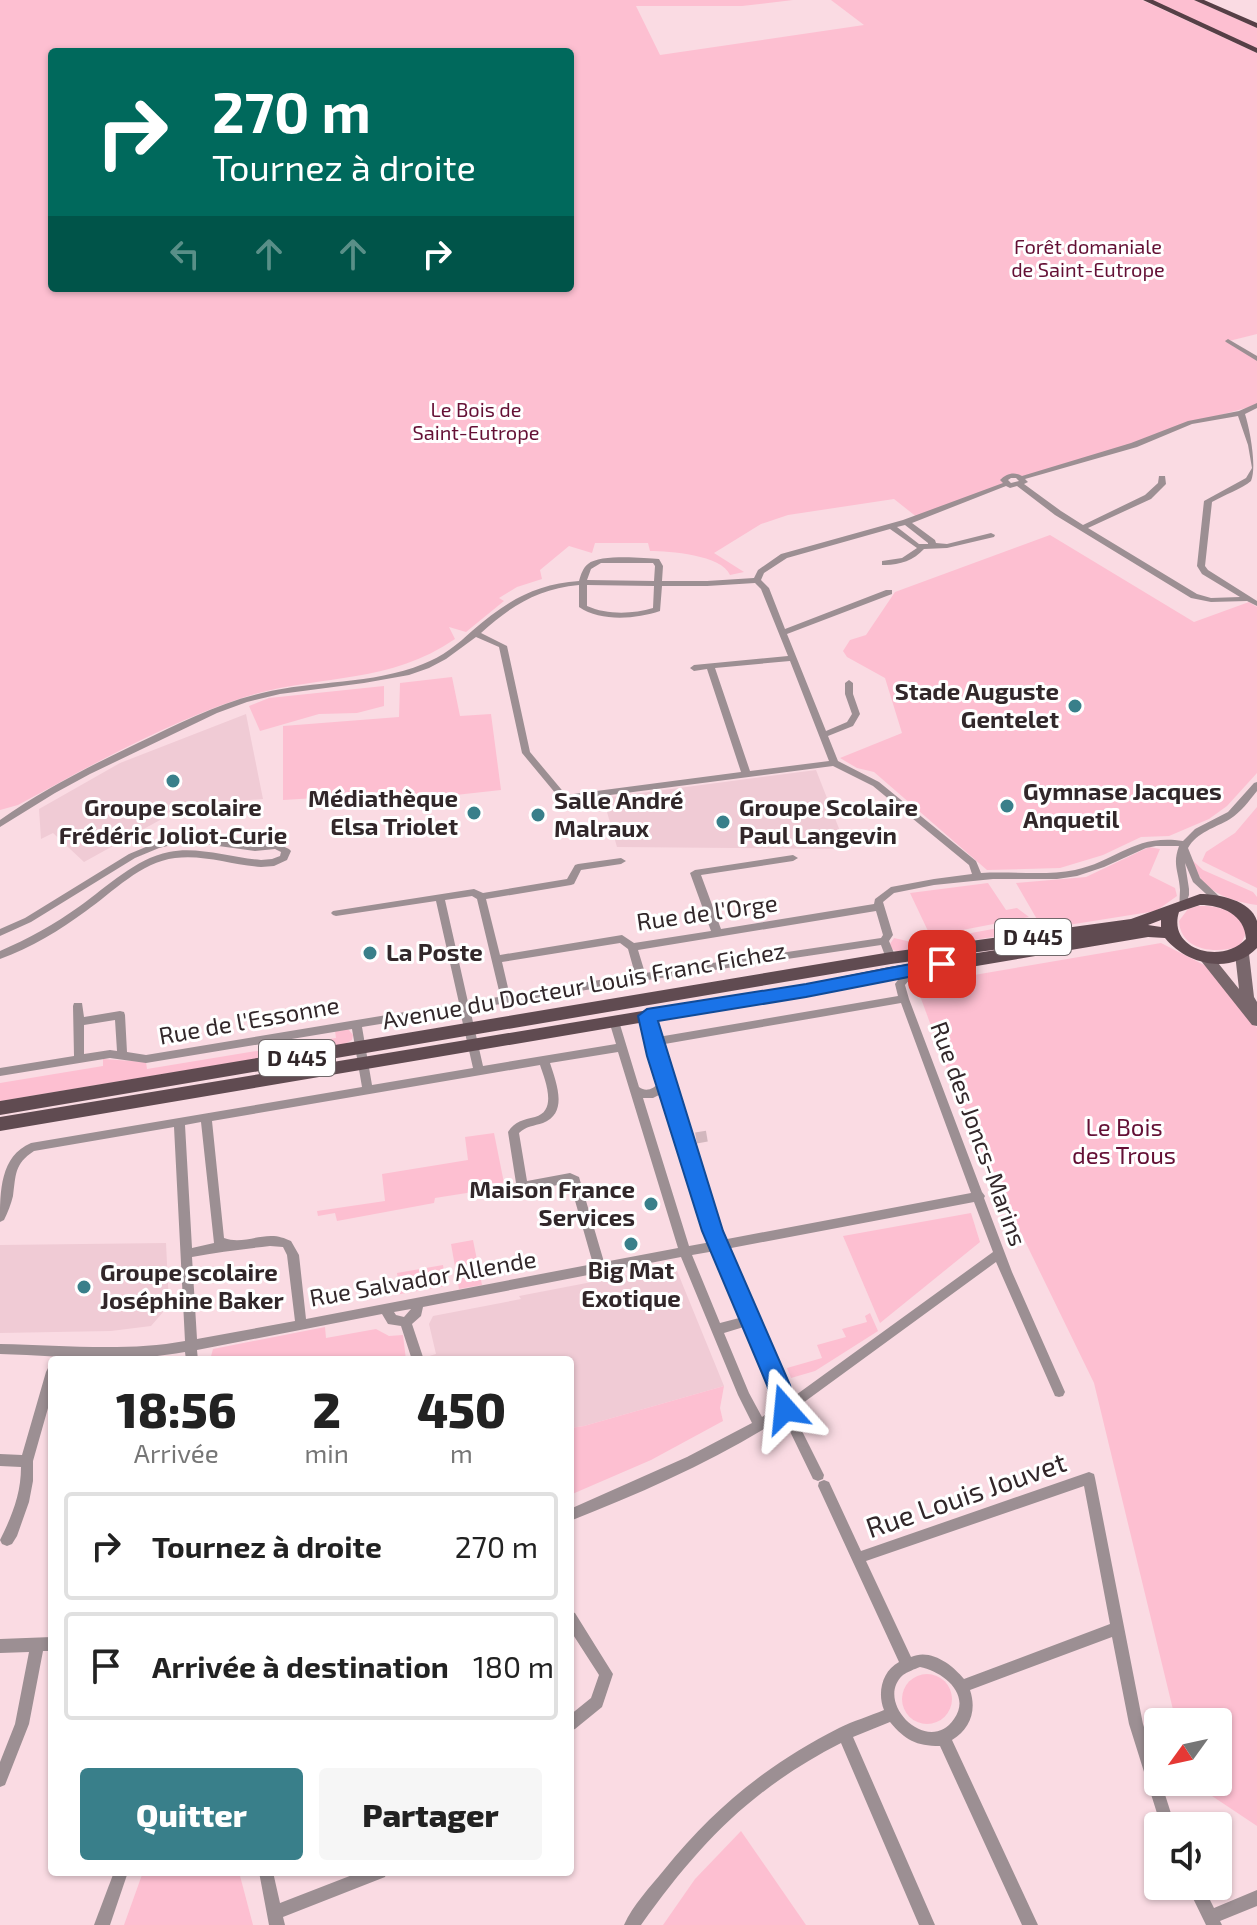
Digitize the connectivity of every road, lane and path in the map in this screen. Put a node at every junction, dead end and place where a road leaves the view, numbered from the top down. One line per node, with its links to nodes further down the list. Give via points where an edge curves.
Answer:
1 (1147, 0): 4 (highway)
2 (1198, 0): 3 (highway)
3 (1257, 26)
4 (1257, 51)
5 (1228, 341): 6 (street)
6 (1257, 359)
7 (1257, 405): 8 (street)
8 (1241, 413): 10 (street, via 1256,461); 11 (street, via 1190,422)
9 (1162, 478): 14 (street, via 1148,497)
10 (1253, 481): 23 (street, via 1208,501 1201,566)
11 (1021, 482): 12 (street, via 1009,476 1006,484); 14 (street)
12 (906, 522): 13 (street); 16 (street)
13 (892, 527): 17 (street); 19 (street, via 784,556)
14 (1083, 528): 23 (street, via 1194,596)
15 (991, 535): 16 (street)
16 (933, 545): 17 (street)
17 (921, 548): 18 (street)
18 (885, 563)
19 (757, 580): 21 (street); 25 (street)
20 (584, 583): 21 (street); 21 (street, via 584,572 593,562 651,560 659,564); 21 (street, via 583,607 591,612 645,613 657,609); 24 (street, via 521,596)
21 (659, 584)
22 (889, 592): 25 (street)
23 (1255, 601)
24 (474, 633): 32 (street, via 503,646 526,753 564,798); 34 (street, via 442,659 405,673 280,692 196,719 74,778)
25 (783, 633): 26 (street)
26 (793, 658): 27 (street); 30 (street)
27 (710, 667): 28 (street); 32 (street)
28 (694, 668)
29 (849, 683): 30 (street, via 856,714 850,724)
30 (823, 735): 31 (street)
31 (834, 763): 32 (street); 38 (street, via 876,784 923,821 973,863)
32 (746, 773)
33 (1257, 785): 35 (street, via 1235,811)
34 (0, 824)
35 (1184, 845): 38 (street, via 1145,842 1064,876); 41 (street, via 1196,880); 42 (street, via 1178,865 1186,895)
36 (793, 858): 48 (street, via 695,873)
37 (621, 861): 40 (street, via 578,867 571,882)
38 (978, 878): 43 (street, via 906,886 882,894)
39 (440, 897): 40 (street, via 474,892); 46 (street); 63 (street)
40 (481, 897): 58 (street)
41 (1220, 902): 42 (main road); 44 (main road)
42 (1178, 905): 49 (main road, via 1167,924); 57 (main road, Avenue du Docteur Louis Franc Fichez / D 445, via 1151,921 1131,925)
43 (879, 907): 48 (street, Rue de l'Orge); 51 (street, via 888,935)
44 (1238, 910): 45 (main road); 50 (main road)
45 (1257, 911)
46 (336, 913)
47 (0, 933): 54 (street, via 156,846 176,841 276,846 286,851 284,858 260,869 194,852 165,856 53,928)
48 (717, 933): 52 (street, Rue de l'Orge)
49 (1170, 933): 55 (main road, Avenue du Docteur Louis Franc Fichez / D 445, via 1148,931); 56 (main road)
50 (1256, 933): 53 (main road)
51 (884, 941): 57 (street); 59 (street, Rue de l'Essonne)
52 (632, 947): 58 (street, Rue de l'Orge, via 622,939); 59 (street)
53 (1242, 954): 56 (main road); 66 (main road, via 1247,997)
54 (0, 955)
55 (996, 956): 62 (street, Rue des Joncs-Marins, via 908,975 900,984); 65 (main road, Avenue du Docteur Louis Franc Fichez / D 445)
56 (1205, 957): 66 (main road)
57 (891, 958): 60 (main road, Avenue du Docteur Louis Franc Fichez / D 445)
58 (496, 959): 61 (street)
59 (641, 977): 63 (street, Rue de l'Essonne)
60 (766, 979): 65 (main road, Avenue du Docteur Louis Franc Fichez / D 445); 65 (main road)
61 (504, 992)
62 (904, 999): 70 (street); 87 (street, Rue des Joncs-Marins)
63 (466, 1005): 68 (street, Rue de l'Essonne); 69 (street)
64 (78, 1006): 67 (street)
65 (625, 1012): 69 (main road, Avenue du Docteur Louis Franc Fichez / D 445); 70 (street); 71 (street)
66 (1257, 1018)
67 (79, 1022): 73 (street, via 120,1015); 74 (street)
68 (356, 1024): 72 (street); 73 (street, Rue de l'Essonne, via 146,1059)
69 (473, 1037): 72 (main road, Avenue du Docteur Louis Franc Fichez / D 445); 77 (street)
70 (654, 1042): 78 (street)
71 (622, 1047): 75 (street); 79 (street)
72 (362, 1055): 80 (street); 81 (main road, Avenue du Docteur Louis Franc Fichez / D 445); 84 (main road, Avenue du Docteur Louis Franc Fichez / D 445)
73 (122, 1056): 74 (street, Rue de l'Essonne)
74 (79, 1059): 76 (street, Rue de l'Essonne)
75 (544, 1059): 77 (street); 85 (street, via 555,1103 547,1119 522,1123 513,1132)
76 (0, 1072)
77 (479, 1072): 80 (street)
78 (666, 1085): 79 (street, via 653,1094); 90 (street)
79 (635, 1089): 91 (street)
80 (368, 1091): 82 (street)
81 (0, 1108)
82 (206, 1118): 83 (street); 89 (street, via 216,1234)
83 (179, 1122): 88 (street, via 21,1151 7,1170); 92 (street)
84 (0, 1124)
85 (522, 1186): 86 (street); 94 (street, via 575,1180)
86 (492, 1194)
87 (979, 1196): 90 (street, Rue Salvador Allende); 93 (street, Rue des Joncs-Marins)
88 (0, 1217)
89 (225, 1246): 92 (street); 99 (street, Rue Salvador Allende, via 274,1240 287,1244 293,1255)
90 (719, 1246): 91 (street, Rue Salvador Allende); 97 (street)
91 (685, 1253): 94 (street, Rue Salvador Allende); 100 (street)
92 (185, 1254): 101 (street)
93 (999, 1254): 107 (street, Rue des Joncs-Marins); 108 (street)
94 (600, 1269): 95 (street, Rue Salvador Allende)
95 (417, 1304): 96 (street, Rue Salvador Allende); 98 (street, via 417,1312)
96 (385, 1308): 98 (street, via 392,1320); 99 (street, Rue Salvador Allende)
97 (751, 1320): 100 (street); 108 (street)
98 (406, 1322): 105 (street)
99 (301, 1324): 101 (street)
100 (718, 1329): 109 (street)
101 (191, 1345): 103 (street); 104 (street)
102 (0, 1349): 103 (street)
103 (57, 1356)
104 (192, 1356)
105 (417, 1356)
106 (48, 1386): 111 (street)
107 (1059, 1392)
108 (785, 1409): 109 (street); 114 (street)
109 (760, 1425): 112 (street)
110 (0, 1460): 111 (street)
111 (27, 1461): 113 (street, via 15,1528)
112 (574, 1513)
113 (7, 1540)
114 (858, 1558): 116 (street, Rue Louis Jouvet, via 1089,1478); 119 (street)
115 (574, 1624): 122 (street, via 606,1674 597,1702)
116 (1118, 1628): 120 (street); 126 (street, via 1136,1724)
117 (44, 1644): 118 (street); 125 (street)
118 (0, 1646)
119 (907, 1663): 120 (street, via 932,1661); 121 (street, via 897,1669 887,1690)
120 (963, 1686): 124 (street, via 962,1722)
121 (892, 1714): 123 (street); 124 (street, via 920,1738)
122 (574, 1721)
123 (844, 1733): 135 (street, via 796,1756 715,1822); 136 (street)
124 (943, 1737): 137 (street)
125 (0, 1780)
126 (1164, 1812)
127 (120, 1876): 134 (street)
128 (267, 1876): 132 (street)
129 (371, 1876): 132 (street)
130 (1257, 1898): 133 (street)
131 (1202, 1900): 133 (street)
132 (276, 1918)
133 (1212, 1921)
134 (102, 1925)
135 (632, 1925)
136 (927, 1925)
137 (1030, 1925)

